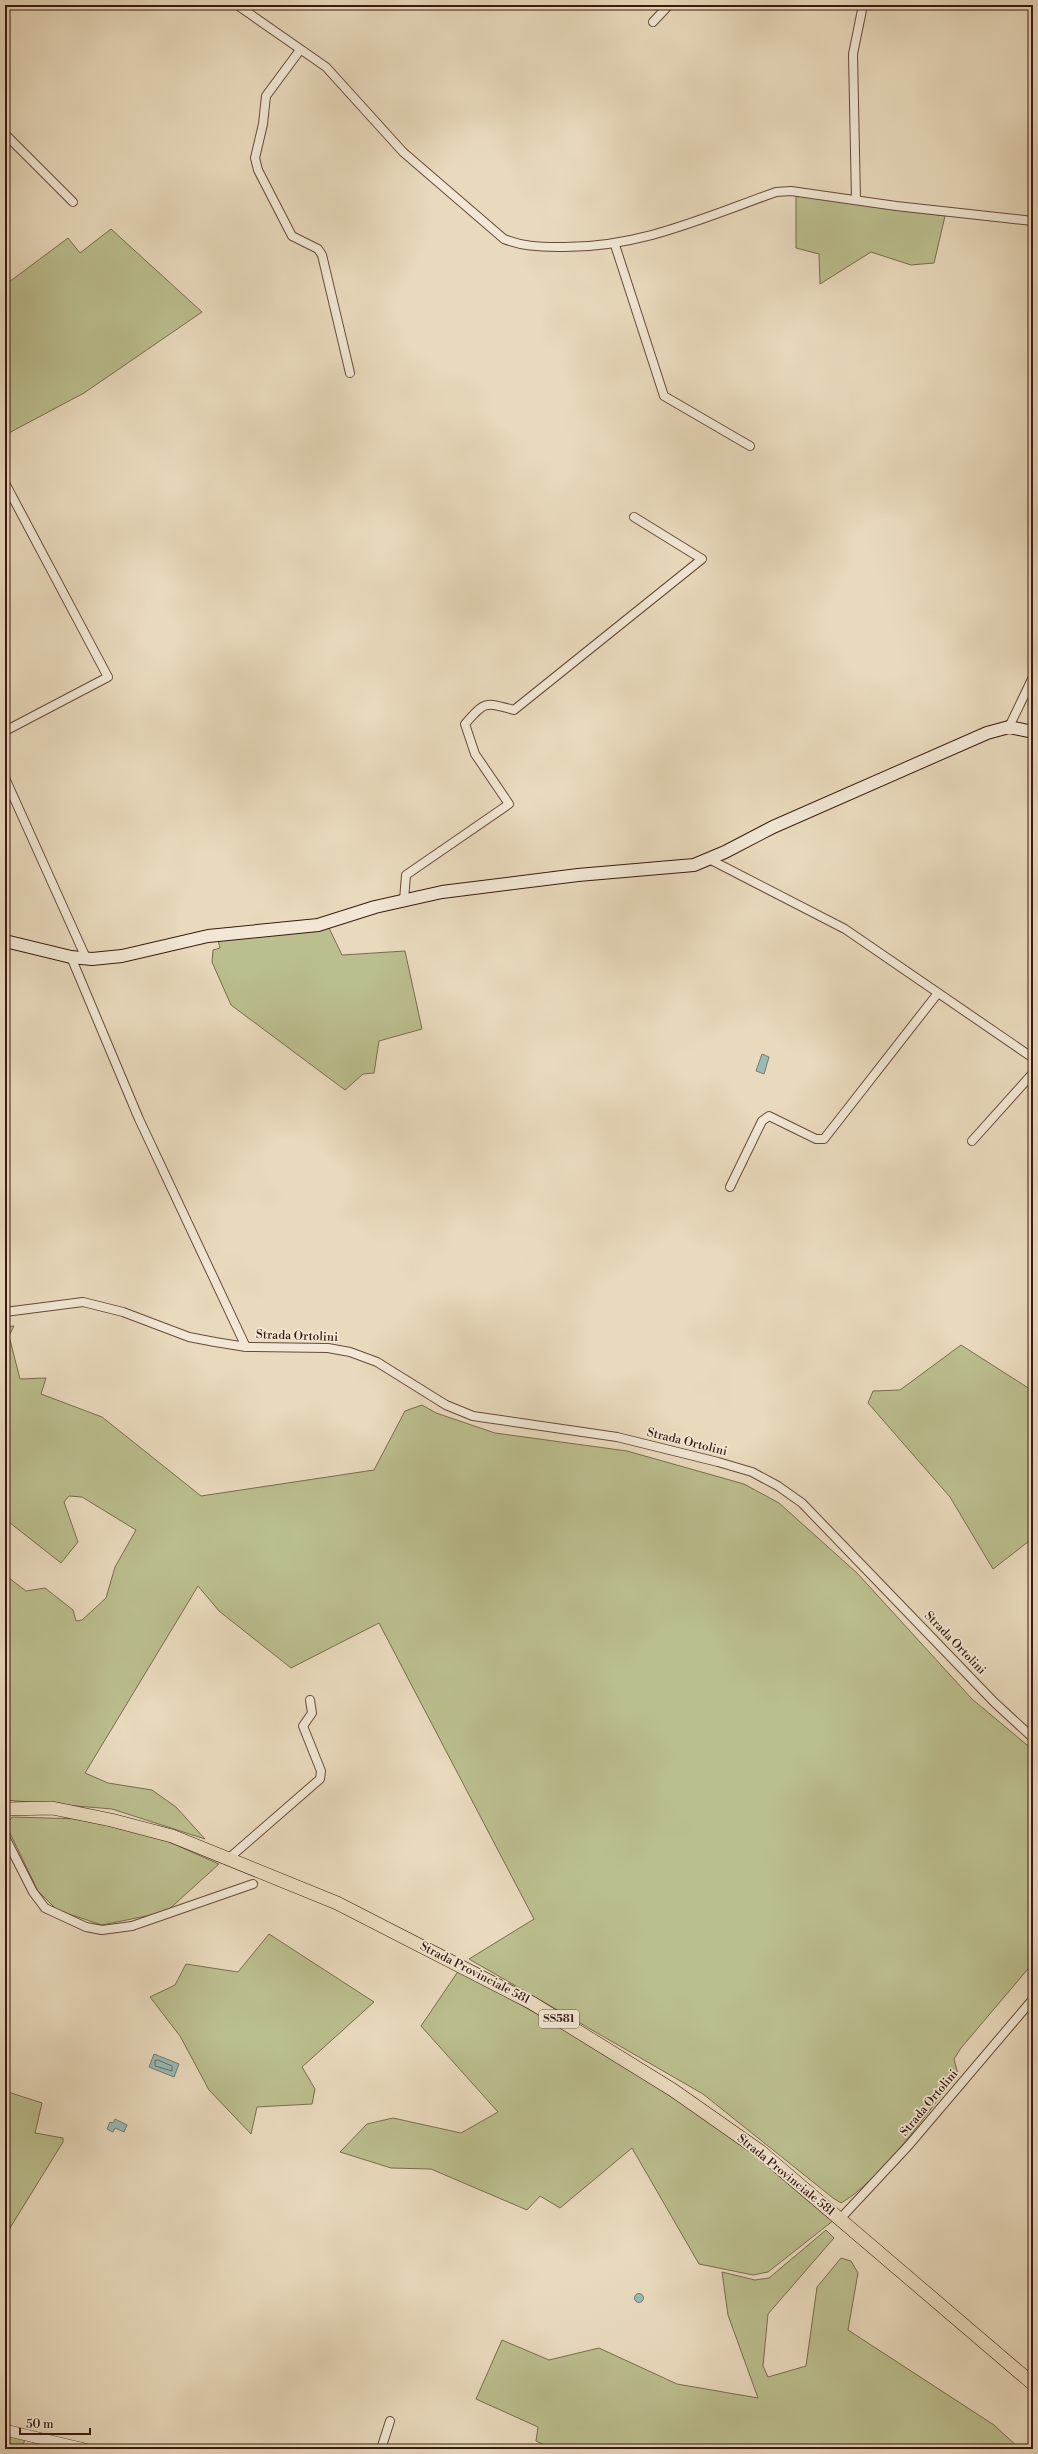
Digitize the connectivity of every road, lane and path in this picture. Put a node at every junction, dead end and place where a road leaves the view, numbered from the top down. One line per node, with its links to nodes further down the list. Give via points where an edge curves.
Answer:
1 (236, 5): 5 (street)
2 (669, 5): 4 (street)
3 (863, 5): 7 (street, via 853,54)
4 (653, 22)
5 (300, 50): 10 (street, via 326,66 403,152 504,239 519,245 535,247); 11 (street, via 266,96 255,158 258,170 292,236 318,249 322,255)
6 (5, 134): 8 (street)
7 (856, 200): 9 (street); 10 (street, via 791,191 776,192 644,239)
8 (73, 202)
9 (1033, 221)
10 (614, 245): 12 (street, via 664,396)
11 (350, 373)
12 (750, 446)
13 (5, 483): 17 (street, via 108,677)
14 (634, 517): 21 (street, via 702,559 514,710 490,703 474,713 465,724 475,754 508,804 406,875)
15 (1033, 677): 16 (street)
16 (1009, 727): 18 (main road); 20 (main road, via 987,733 773,827)
17 (5, 732)
18 (1033, 732)
19 (5, 778): 24 (street)
20 (710, 859): 21 (main road, via 694,865 503,883); 25 (street, via 845,929)
21 (404, 900): 24 (main road, via 318,925 208,936 122,956)
22 (5, 941): 23 (main road)
23 (70, 957): 24 (main road); 31 (street, via 139,1119)
24 (86, 958)
25 (938, 993): 26 (street); 29 (street, via 824,1139 816,1139 769,1116 762,1121)
26 (1033, 1058)
27 (1033, 1073): 28 (street)
28 (972, 1140)
29 (730, 1187)
30 (5, 1312): 31 (street, Strada Ortolini, via 83,1302 123,1312 189,1337)
31 (246, 1346): 33 (street, Strada Ortolini, via 316,1347 350,1352 377,1362 446,1405 473,1416 618,1437 752,1472 802,1503 994,1702)
32 (310, 1700): 36 (street, via 312,1713 303,1726 321,1771 320,1779)
33 (1033, 1738)
34 (5, 1809): 36 (main road, Strada Provinciale 581 / SS581, via 52,1808 111,1820 172,1836)
35 (5, 1836): 37 (street, via 33,1892 45,1908 86,1927 102,1930 132,1926)
36 (228, 1859): 39 (main road, Strada Provinciale 581 / SS581, via 337,1903 532,2003 673,2090 754,2146)
37 (253, 1884)
38 (1033, 1999): 39 (street, Strada Ortolini, via 909,2146)
39 (840, 2219): 40 (main road, Strada Provinciale 581 / SS581)
40 (1033, 2384)
41 (390, 2421): 44 (street)
42 (5, 2430): 43 (street)
43 (85, 2449)
44 (381, 2449)

